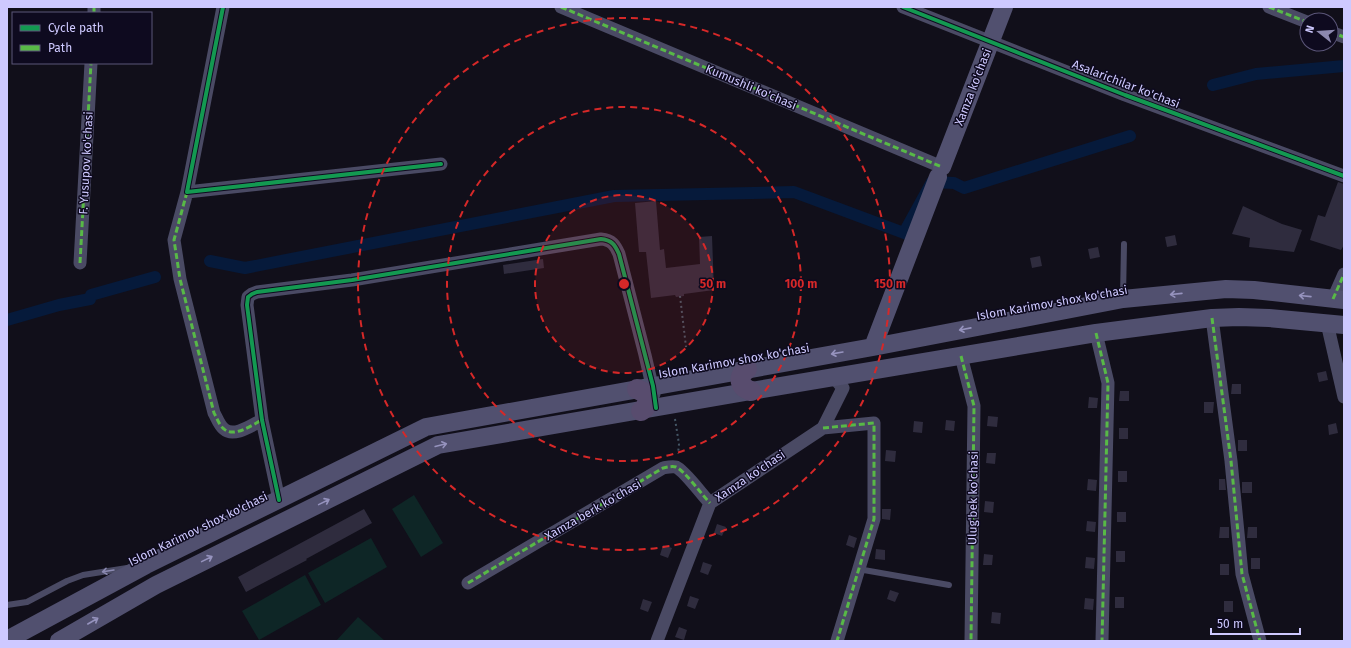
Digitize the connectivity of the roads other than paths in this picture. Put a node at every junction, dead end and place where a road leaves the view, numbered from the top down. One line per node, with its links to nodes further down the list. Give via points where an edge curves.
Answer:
1 (223, 7): 12 (street)
2 (903, 7): 7 (street, Asalarichilar ko'chasi)
3 (1004, 7): 7 (main road, Xamza ko'chasi)
4 (1269, 7): 6 (street)
5 (569, 9): 11 (street, Kumushli ko'chasi)
6 (1299, 19)
7 (990, 42): 10 (street, Asalarichilar ko'chasi); 11 (main road, Xamza ko'chasi)
8 (91, 64): 14 (street, F. Yusupov ko'chasi)
9 (441, 164): 12 (street)
10 (1344, 176)
11 (938, 177): 21 (main road, Xamza ko'chasi)
12 (187, 192): 29 (street, via 174,240 180,279 214,413 223,429 235,433)
13 (1124, 244): 16 (lane)
14 (80, 263)
15 (1344, 274): 17 (street)
16 (1123, 299): 17 (main road, Islom Karimov shox ko'chasi, one-way to 16, via 1226,289); 21 (main road, Islom Karimov shox ko'chasi, one-way to 21)
17 (1339, 300)
18 (1212, 318): 19 (main road, via 1261,318); 20 (main road); 44 (street, via 1242,574)
19 (1336, 324): 27 (street)
20 (1096, 333): 22 (main road); 43 (street, via 1108,383)
21 (873, 347): 23 (main road, Islom Karimov shox ko'chasi, one-way to 23)
22 (961, 356): 24 (main road); 42 (street, Ulug'bek ko'chasi, via 974,406)
23 (747, 369): 25 (main road, Islom Karimov shox ko'chasi); 26 (main road, via 742,373 741,382)
24 (830, 378): 26 (main road); 30 (street, Xamza ko'chasi, via 843,388)
25 (645, 387): 28 (main road, via 648,400 645,408); 29 (street, via 616,247 611,242 601,239 252,294 248,297 247,305); 31 (main road, Islom Karimov shox ko'chasi, via 426,427)
26 (751, 391): 28 (main road)
27 (1344, 397)
28 (657, 408): 39 (main road, one-way to 28, via 156,585 438,446)
29 (262, 420): 31 (street)
30 (823, 428): 32 (street, Xamza ko'chasi); 34 (street, via 874,423 874,519)
31 (279, 500): 33 (main road, Islom Karimov shox ko'chasi)
32 (710, 503): 35 (street, Xamza berk ko'chasi, via 682,471 670,466 663,468); 40 (street, Xamza ko'chasi)
33 (146, 565): 37 (lane, one-way to 37, via 84,575 27,602); 38 (main road, Islom Karimov shox ko'chasi)
34 (858, 569): 36 (lane); 41 (street)
35 (468, 583)
36 (949, 585)
37 (7, 605)
38 (7, 640)
39 (59, 641)
40 (657, 641)
41 (837, 641)
42 (971, 641)
43 (1102, 641)
44 (1260, 641)

